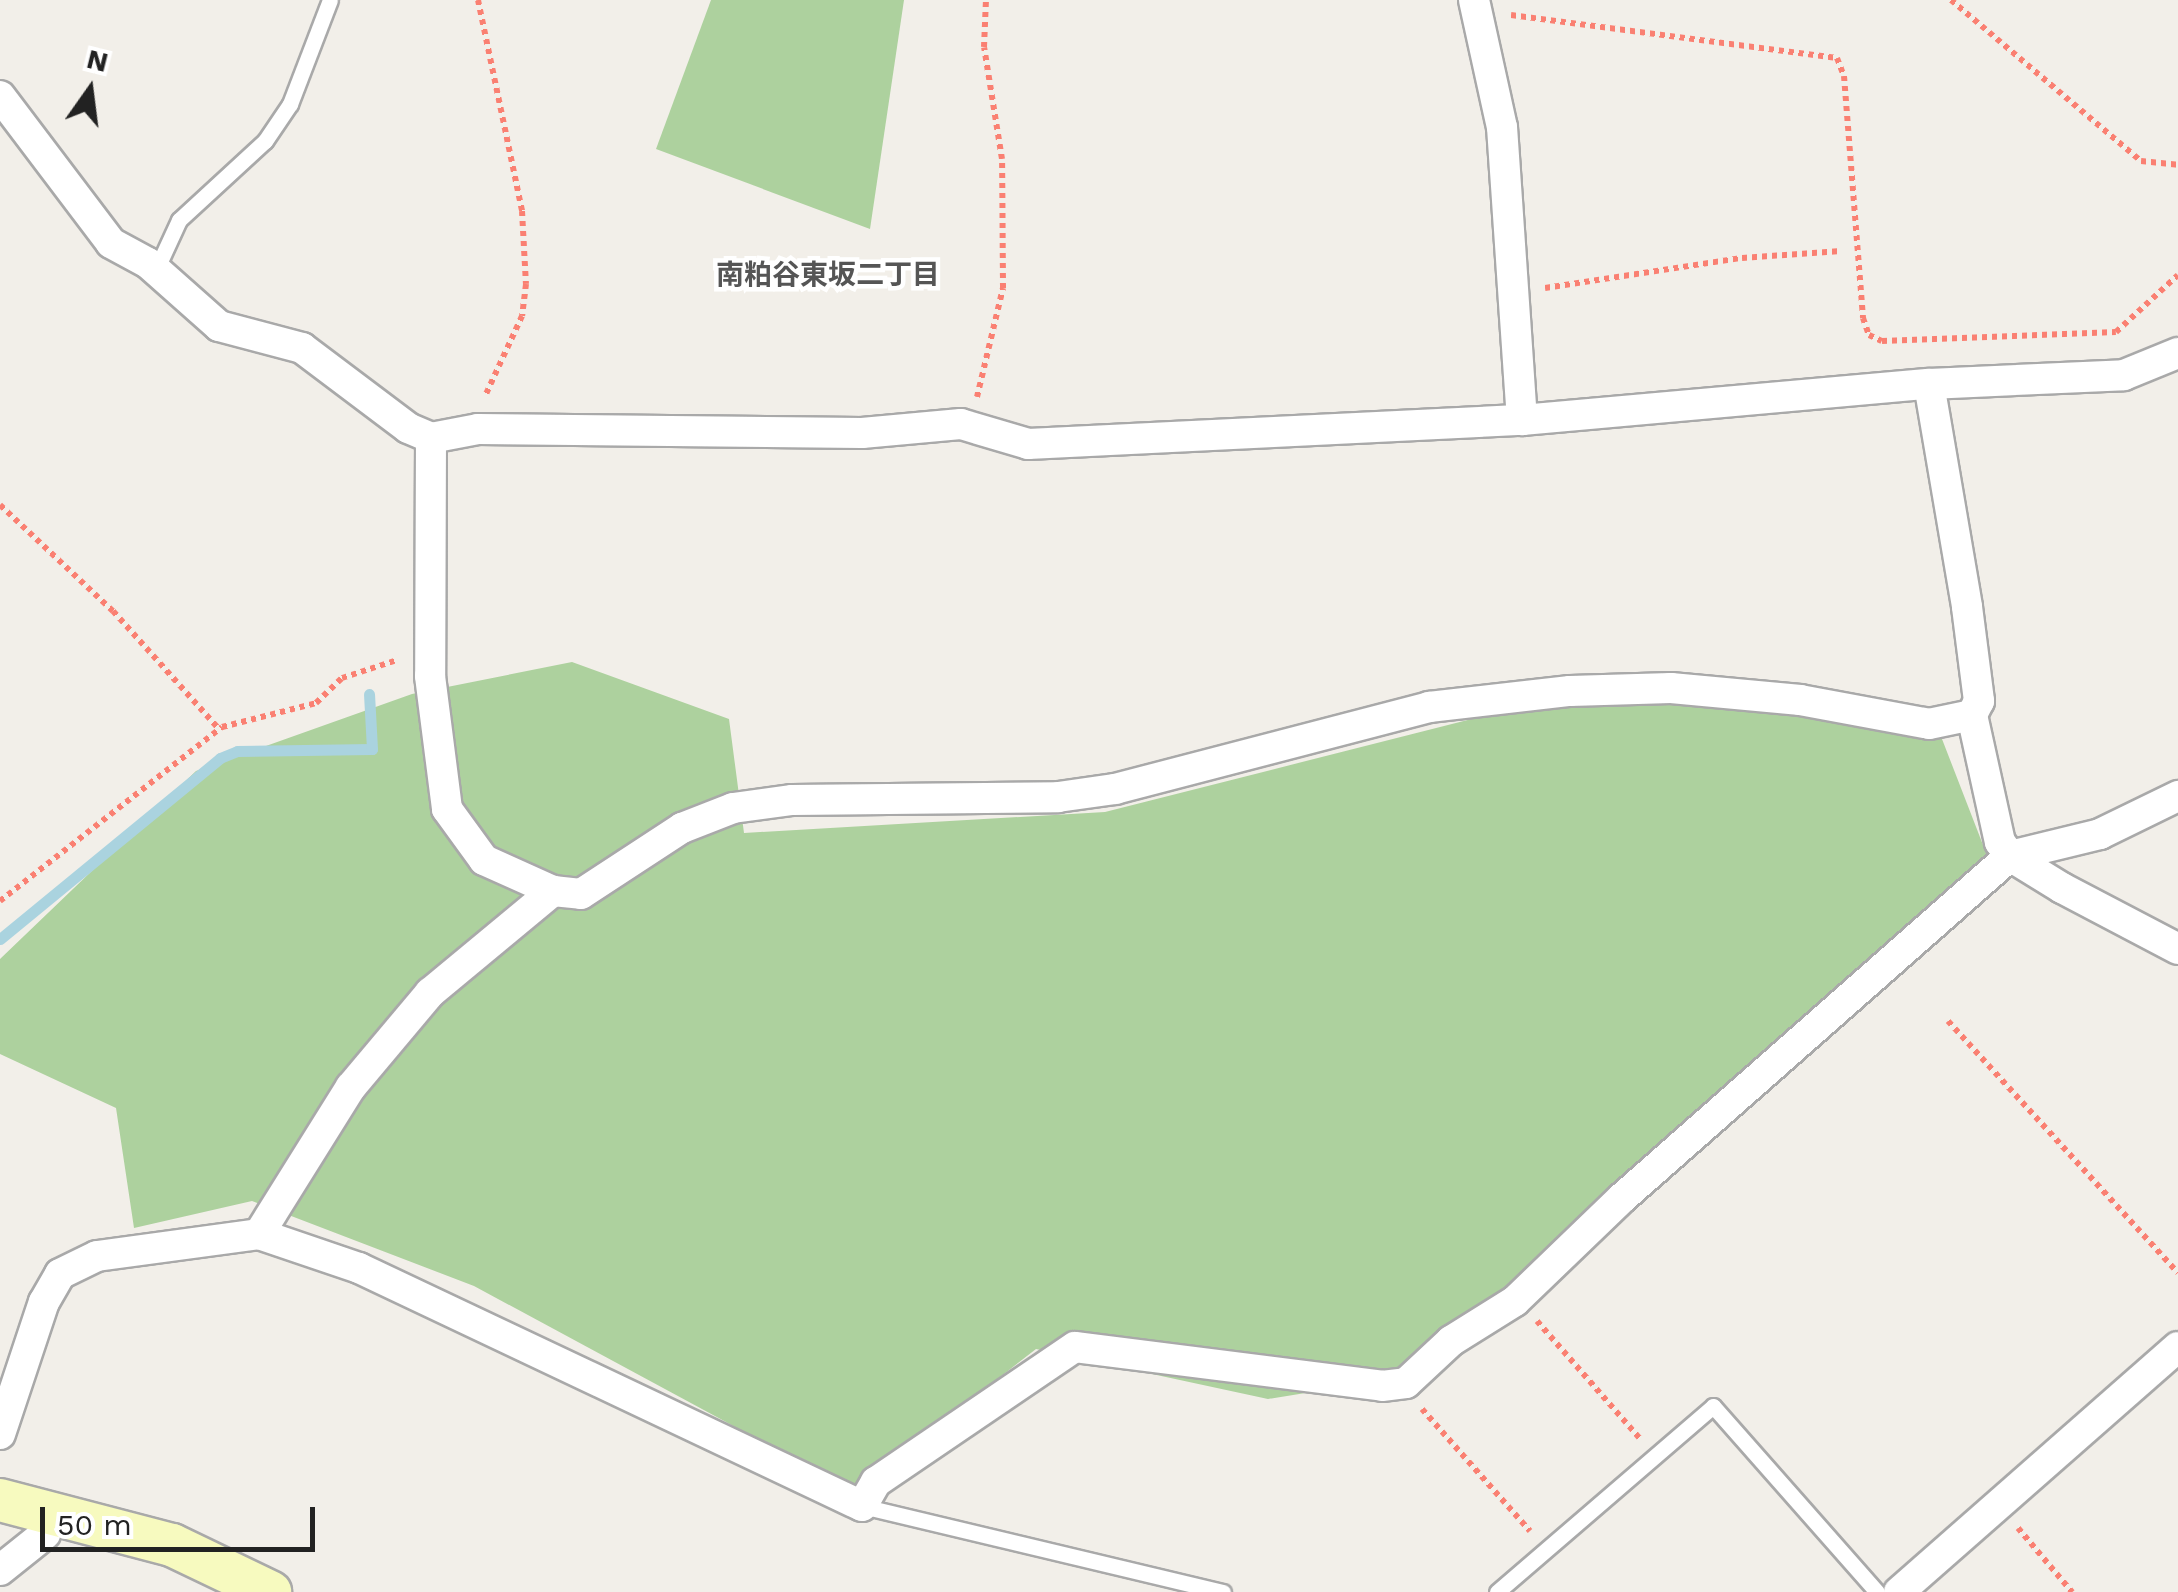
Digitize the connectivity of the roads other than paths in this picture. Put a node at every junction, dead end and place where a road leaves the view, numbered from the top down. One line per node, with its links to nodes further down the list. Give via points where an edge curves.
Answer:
1 (330, 0): 4 (lane, via 290,104 265,141 179,220)
2 (1474, 0): 7 (street, via 1502,127)
3 (0, 96): 4 (street, via 111,243)
4 (156, 270): 8 (street, via 219,326 302,348)
5 (2178, 352): 6 (street, via 2124,375)
6 (1929, 384): 7 (street); 9 (street, via 1979,702)
7 (1522, 420): 8 (street, via 1028,444 973,428 478,429)
8 (431, 438): 12 (street, via 426,526 434,730 447,809 484,860)
9 (1972, 715): 11 (street, via 1990,819); 12 (street, via 1929,724 1800,700 1671,688 1429,707 1115,790 792,800 734,808 682,828 581,894)
10 (2178, 796): 11 (street, via 2100,834)
11 (2010, 856): 13 (street); 18 (street, via 1517,1297 1451,1341 1406,1383 1382,1386 1076,1348 876,1482)
12 (553, 891): 14 (street, via 430,992 351,1088)
13 (2178, 949)
14 (259, 1234): 16 (street, via 97,1256 60,1274 44,1302); 18 (street, via 359,1268)
15 (2178, 1348): 25 (street)
16 (0, 1434)
17 (0, 1500): 21 (street, via 172,1545)
18 (862, 1506): 22 (lane)
19 (45, 1534): 20 (street)
20 (0, 1570)
21 (270, 1592)
22 (1223, 1592)
23 (1497, 1592): 24 (lane, via 1713,1406)
24 (1877, 1592)
25 (1899, 1592)

